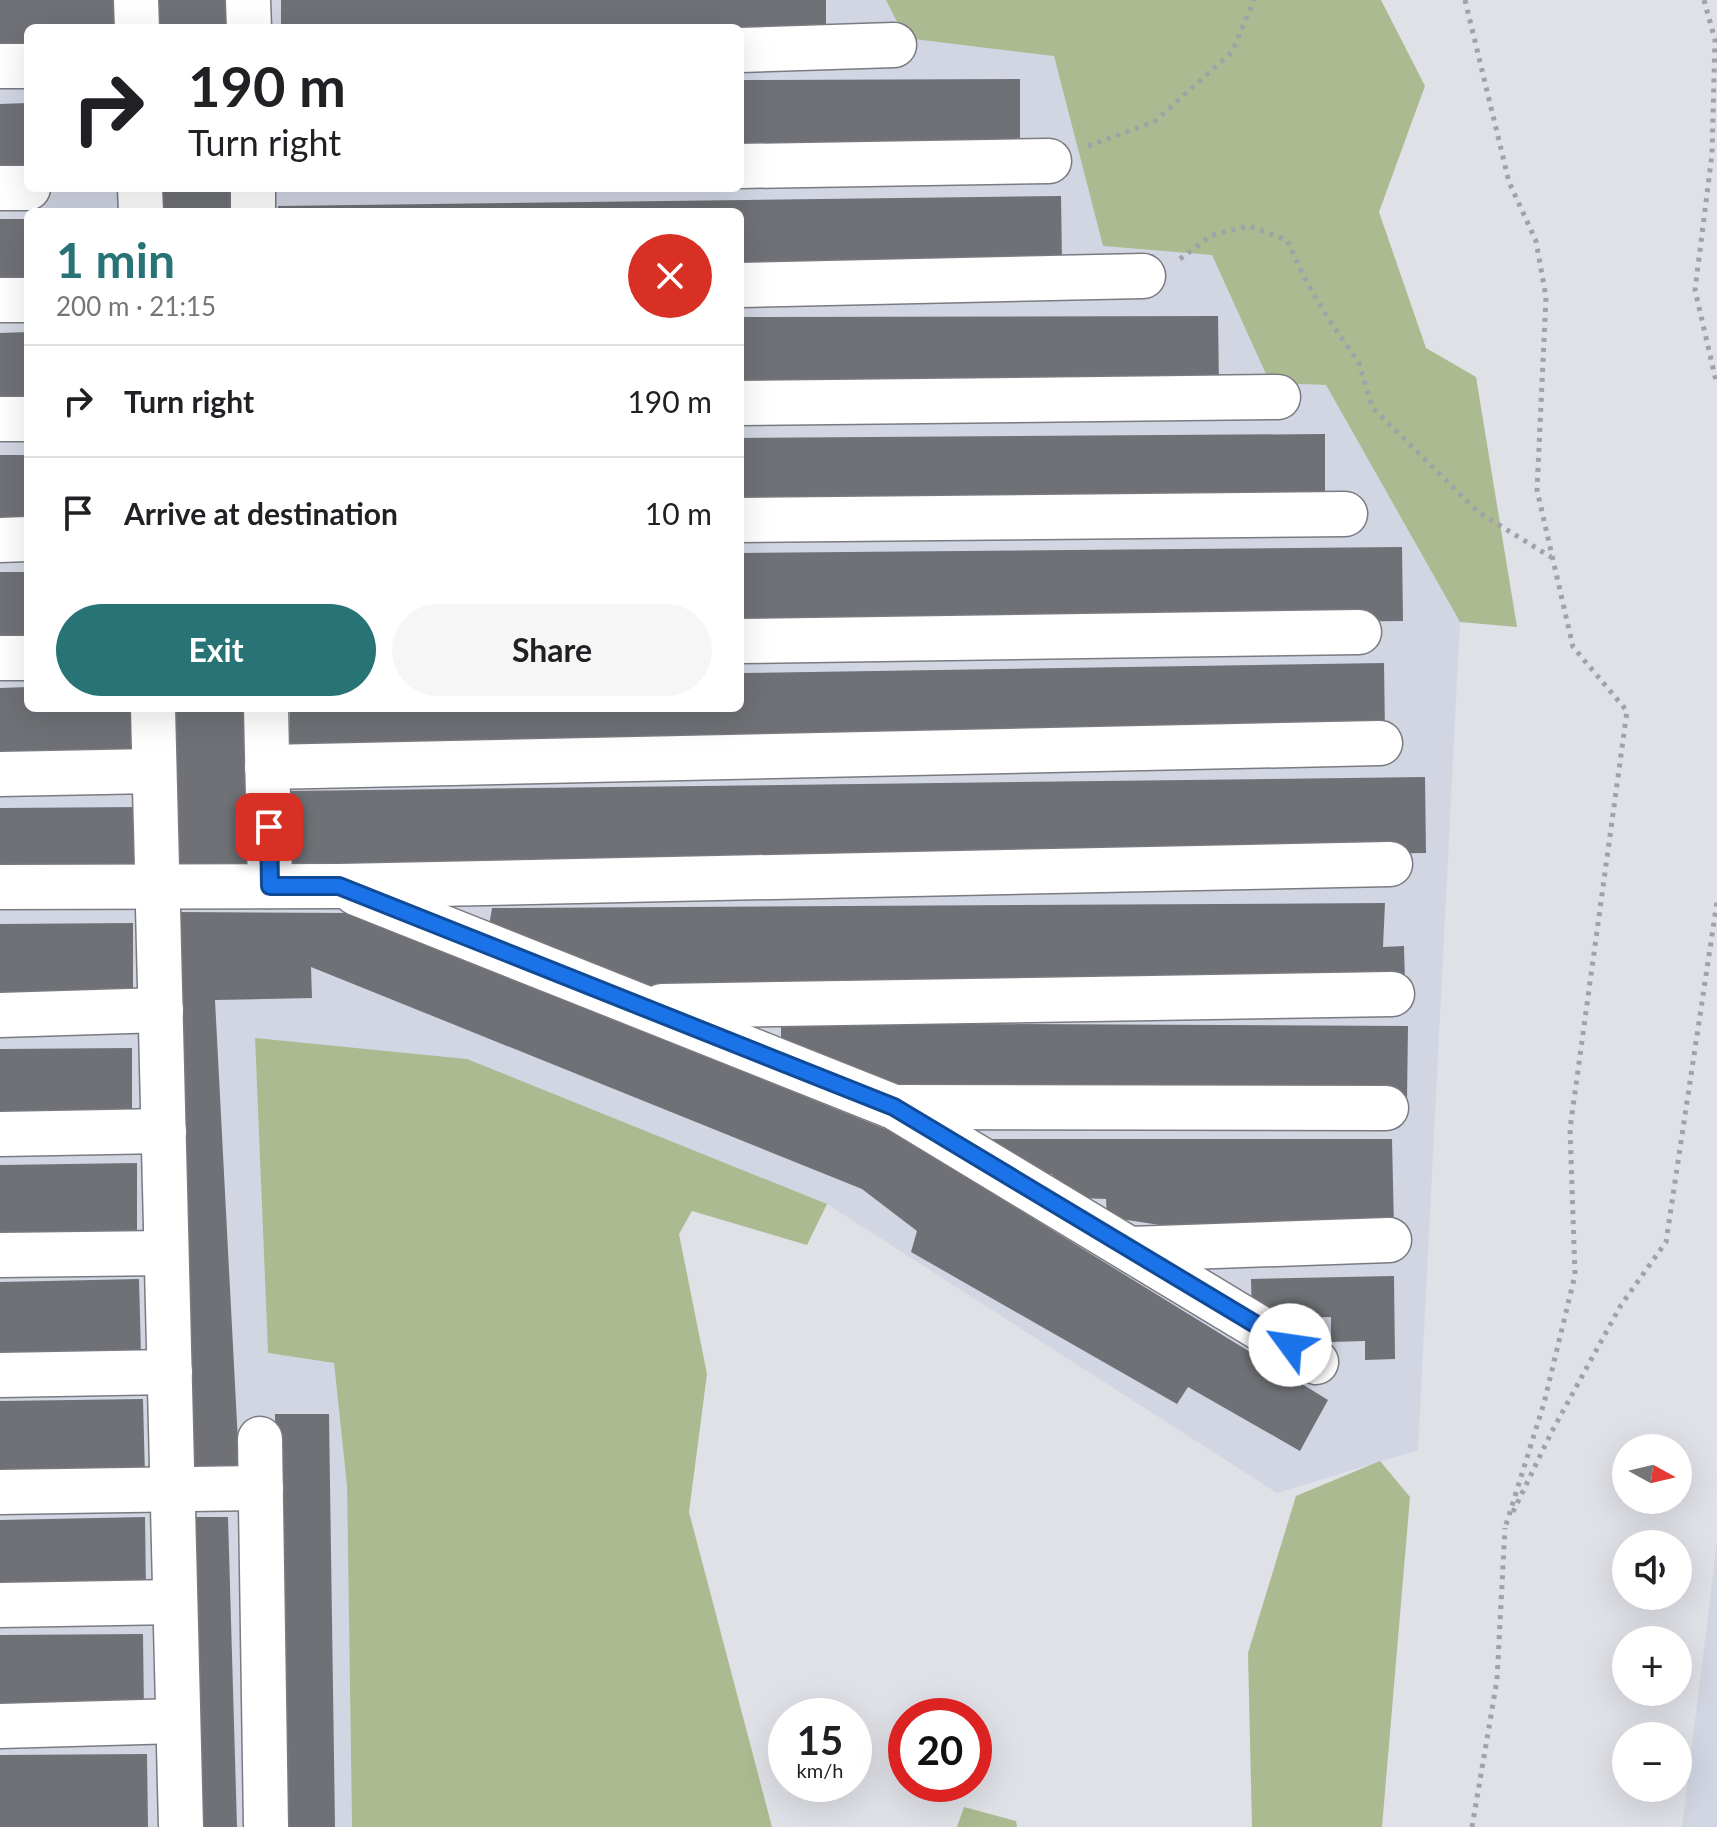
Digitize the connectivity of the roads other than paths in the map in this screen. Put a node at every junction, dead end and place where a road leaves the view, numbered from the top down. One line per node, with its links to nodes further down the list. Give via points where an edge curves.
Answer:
1 (136, 0): 3 (lane)
2 (248, 0): 4 (lane)
3 (137, 24)
4 (249, 24)
5 (894, 45): 6 (lane)
6 (744, 50)
7 (0, 66): 8 (lane)
8 (24, 66)
9 (1049, 161): 10 (lane)
10 (744, 166)
11 (0, 188): 12 (lane)
12 (24, 188)
13 (1143, 276): 14 (lane)
14 (744, 285)
15 (0, 300): 16 (lane)
16 (24, 300)
17 (1278, 397): 18 (lane)
18 (744, 403)
19 (0, 419): 20 (lane)
20 (24, 419)
21 (1345, 514): 22 (lane)
22 (744, 520)
23 (24, 539): 24 (lane)
24 (0, 540)
25 (1359, 632): 26 (lane)
26 (744, 641)
27 (0, 658): 28 (lane)
28 (24, 658)
29 (153, 712): 33 (lane)
30 (266, 712): 32 (lane)
31 (1380, 743): 32 (lane)
32 (267, 767): 37 (lane)
33 (154, 771): 34 (lane); 36 (lane)
34 (0, 774)
35 (1390, 864): 38 (lane)
36 (157, 886): 37 (lane); 39 (lane); 42 (lane)
37 (270, 886): 38 (lane)
38 (339, 886): 41 (lane)
39 (0, 887)
40 (1392, 994): 41 (lane)
41 (644, 1007): 44 (lane)
42 (161, 1010): 43 (lane); 46 (lane)
43 (0, 1015)
44 (894, 1107): 45 (lane); 49 (lane)
45 (1386, 1108)
46 (164, 1131): 47 (lane); 50 (lane)
47 (0, 1134)
48 (1389, 1240): 49 (lane)
49 (1130, 1249): 52 (lane)
50 (166, 1253): 51 (lane); 53 (lane)
51 (0, 1255)
52 (1316, 1362)
53 (170, 1372): 54 (lane); 57 (lane)
54 (0, 1375)
55 (260, 1439): 56 (lane)
56 (261, 1488): 57 (lane); 64 (lane)
57 (172, 1489): 58 (lane); 59 (lane)
58 (0, 1492)
59 (175, 1602): 60 (lane); 61 (lane)
60 (0, 1605)
61 (178, 1721): 62 (lane); 63 (lane)
62 (0, 1726)
63 (181, 1827)
64 (266, 1827)

